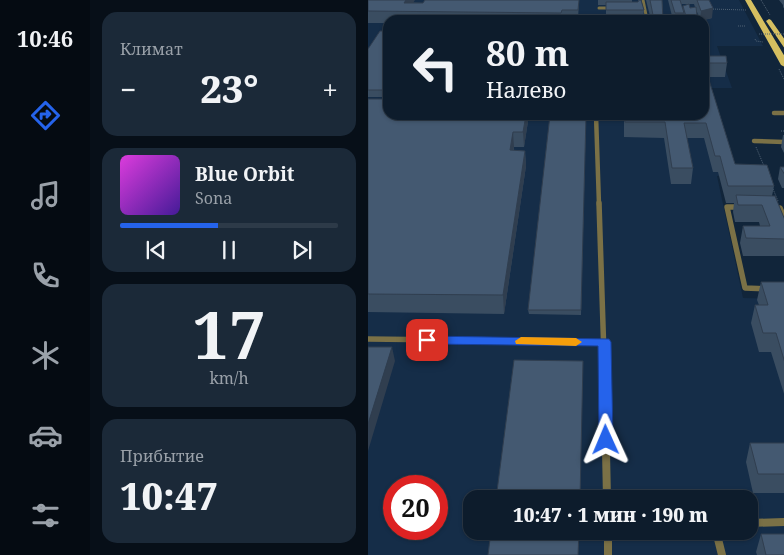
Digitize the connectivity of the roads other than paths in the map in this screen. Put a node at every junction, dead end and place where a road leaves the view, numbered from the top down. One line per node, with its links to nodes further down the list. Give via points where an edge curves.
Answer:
1 (644, 0): 6 (lane)
2 (748, 0): 8 (main road)
3 (756, 0): 7 (main road)
4 (599, 8): 5 (lane)
5 (618, 8)
6 (646, 15)
7 (784, 47)
8 (784, 65)
9 (774, 113): 10 (lane)
10 (784, 113)
11 (596, 120): 20 (lane)
12 (754, 141): 13 (lane)
13 (784, 142)
14 (744, 207): 18 (lane, via 726,207 746,288)
15 (771, 208): 16 (lane)
16 (782, 208): 17 (lane)
17 (784, 219)
18 (775, 289)
19 (368, 339): 20 (lane)
20 (604, 342): 21 (lane)
21 (607, 490)
22 (784, 522): 23 (lane)
23 (758, 523)
24 (608, 540): 26 (lane)
25 (718, 540): 27 (lane)
26 (608, 555)
27 (722, 555)

